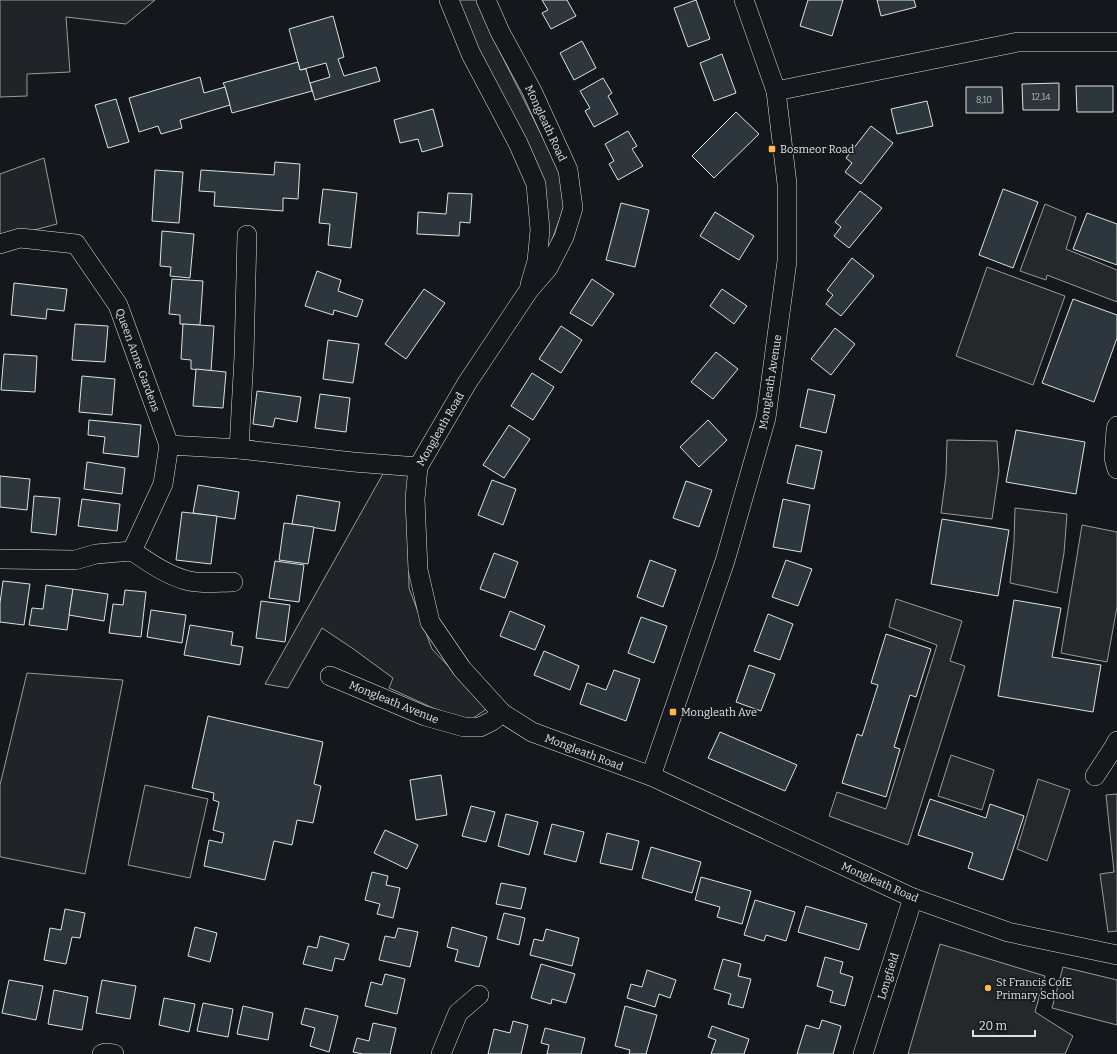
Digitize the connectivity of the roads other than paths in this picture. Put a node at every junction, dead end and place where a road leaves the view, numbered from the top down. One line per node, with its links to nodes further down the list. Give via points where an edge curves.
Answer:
1 (448, 0): 8 (street, Mongleath Road, via 471,54 518,143 536,184 540,230 537,261)
2 (486, 0): 8 (street, Mongleath Road, via 568,170 573,208 564,237 548,268)
3 (744, 0): 5 (street, Mongleath Avenue)
4 (1117, 42): 5 (street, via 1018,42)
5 (776, 91): 20 (street, Mongleath Avenue, via 787,184 787,261 766,418 725,561)
6 (247, 235): 11 (street)
7 (0, 244): 10 (street, Queen Anne Gardens, via 20,238 76,244 118,305)
8 (529, 290): 12 (street, Mongleath Road, via 467,383)
9 (1117, 426): 13 (street, via 1114,458)
10 (169, 445): 11 (street); 14 (street, Queen Anne Gardens, via 163,484)
11 (239, 449): 12 (street)
12 (418, 467): 18 (street, Mongleath Road, via 415,499 418,570 430,622 462,669)
13 (1117, 469)
14 (132, 550): 15 (street, via 96,554 75,560); 16 (street, via 156,567 191,582)
15 (0, 559)
16 (233, 582)
17 (330, 676): 18 (street, Mongleath Avenue, via 425,716 464,727 480,727)
18 (502, 713): 20 (street, Mongleath Road, via 532,732)
19 (1117, 741): 21 (street)
20 (651, 776): 22 (street, Mongleath Road)
21 (1095, 776)
22 (912, 898): 23 (street, Mongleath Road, via 1008,932); 28 (street, Longfield)
23 (1117, 955)
24 (479, 995): 27 (street, via 458,1013)
25 (102, 1054): 26 (street)
26 (114, 1054)
27 (441, 1054)
28 (863, 1054)

